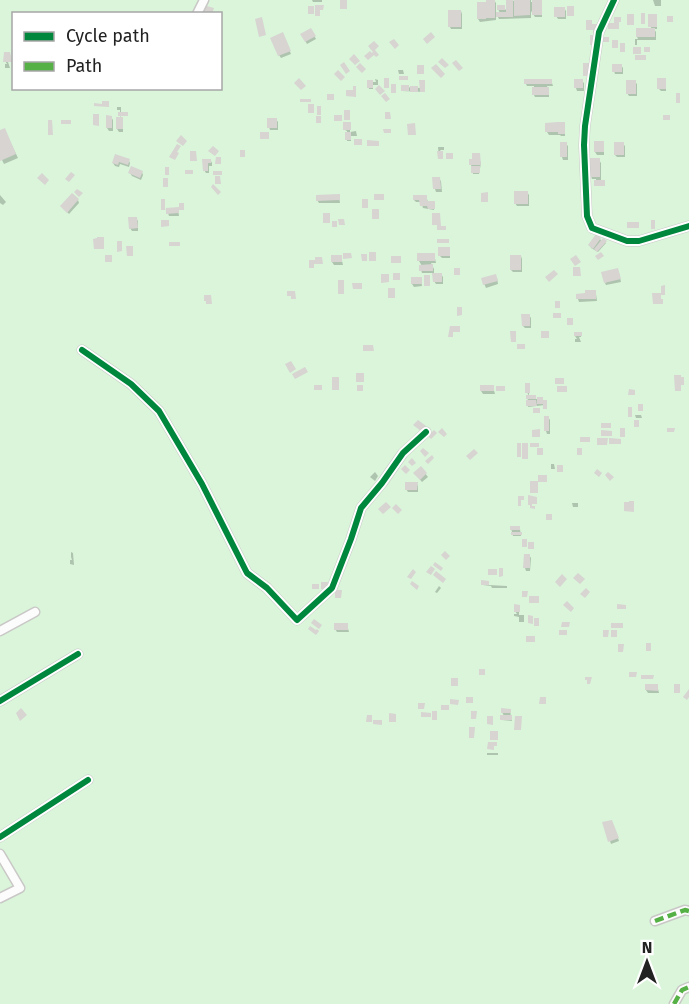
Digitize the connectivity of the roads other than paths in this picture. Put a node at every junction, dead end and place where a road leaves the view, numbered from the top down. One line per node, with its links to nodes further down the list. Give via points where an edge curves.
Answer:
1 (614, 0): 2 (street, via 599,32 585,126 587,216 592,228 627,241 639,242)
2 (689, 226)
3 (82, 350): 4 (street, via 131,384 159,411 248,573 297,620 332,588 361,508 403,453)
4 (426, 432)
5 (35, 612): 6 (street)
6 (0, 631)
7 (78, 654): 8 (street)
8 (0, 701)
9 (88, 780): 10 (street)
10 (0, 837)
11 (0, 854): 12 (street, via 20,888)
12 (0, 898)
13 (689, 911): 14 (street)
14 (655, 921)
15 (689, 987): 16 (street, via 682,990)
16 (674, 1004)

